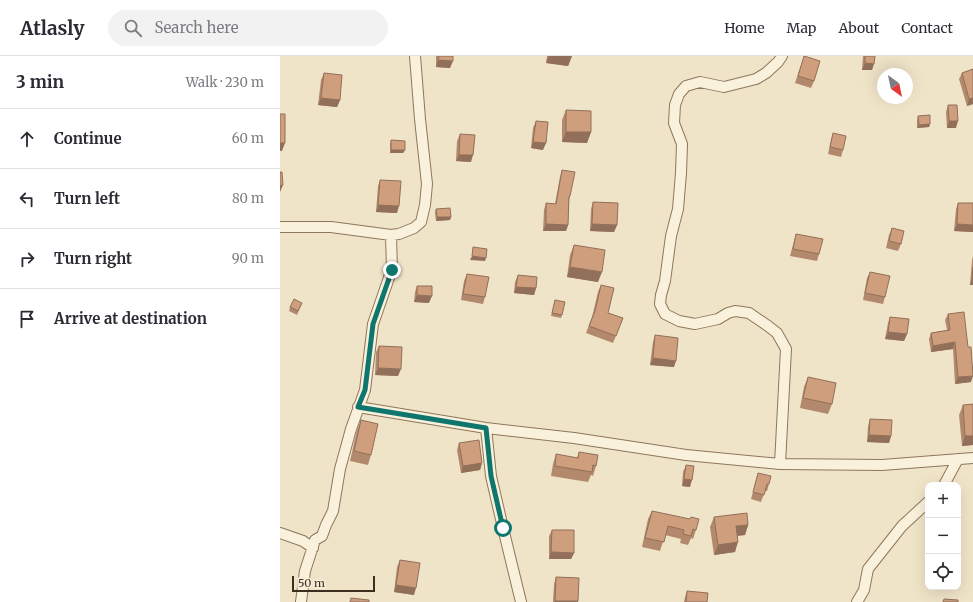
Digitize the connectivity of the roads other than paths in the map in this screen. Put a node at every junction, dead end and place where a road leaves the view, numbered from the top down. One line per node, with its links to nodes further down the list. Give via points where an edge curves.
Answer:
1 (415, 56): 4 (street, via 427,184 425,206 421,222 414,228)
2 (782, 56): 9 (street, via 766,73 756,79 724,87 700,82 686,86 679,94 675,105 674,123 682,144 678,209 660,304 665,314 679,321 695,324 718,319 735,311 749,313 777,333 786,349)
3 (280, 227): 4 (street, via 331,227)
4 (391, 235): 5 (street, via 392,270 373,324 365,390)
5 (358, 407): 6 (street); 13 (street, via 340,468 333,511 322,536 316,540)
6 (486, 428): 9 (street, via 686,455); 15 (street, via 491,476)
7 (973, 458): 8 (street)
8 (958, 459): 9 (street, via 882,465); 10 (street)
9 (780, 464)
10 (946, 482)
11 (925, 505): 16 (street, via 902,526 868,569 864,590)
12 (280, 534): 13 (street, via 303,541)
13 (313, 548): 14 (street, via 305,571)
14 (301, 602)
15 (521, 602)
16 (857, 602)

